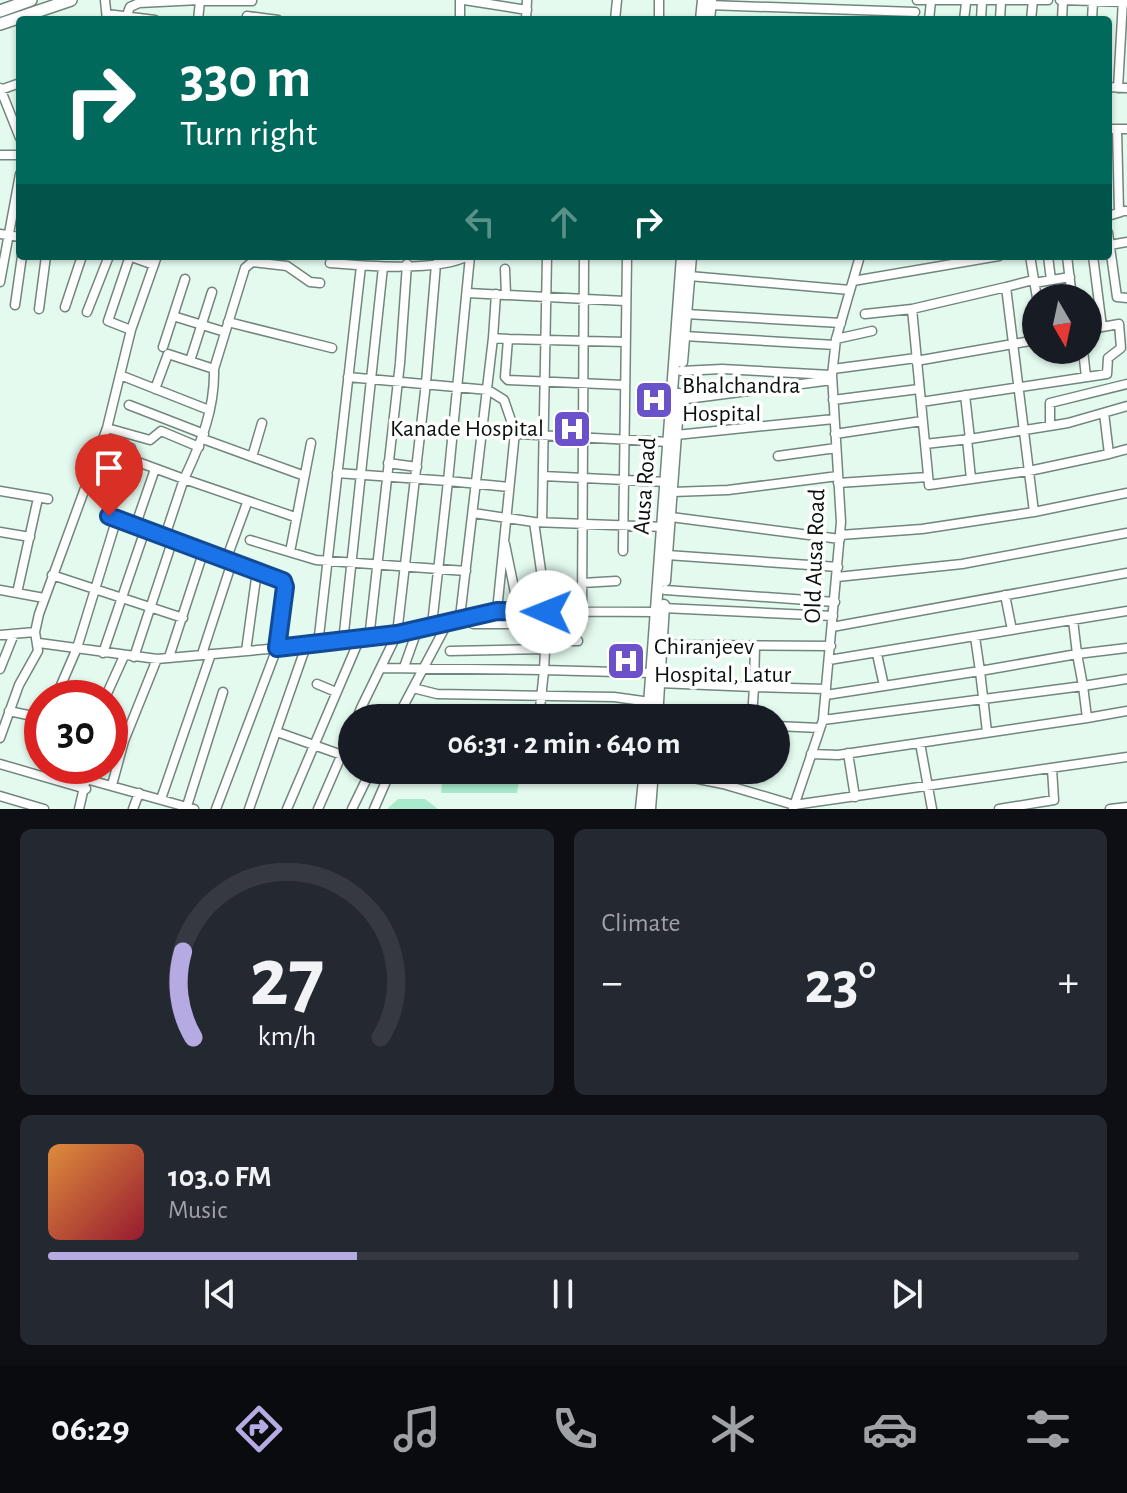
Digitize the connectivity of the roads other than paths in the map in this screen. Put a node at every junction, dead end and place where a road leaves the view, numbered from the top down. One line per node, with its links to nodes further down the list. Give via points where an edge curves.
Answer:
1 (31, 0): 23 (highway)
2 (71, 0): 27 (highway)
3 (200, 0): 11 (street); 26 (street, via 139,3)
4 (462, 0): 15 (street)
5 (856, 0): 24 (street)
6 (885, 0): 25 (street)
7 (917, 0): 12 (street); 31 (street)
8 (1033, 0): 9 (street); 13 (street)
9 (1048, 0)
10 (1062, 0): 14 (street)
11 (253, 1)
12 (931, 1): 17 (street)
13 (1003, 1): 17 (street)
14 (1093, 1): 18 (street)
15 (485, 2): 22 (street)
16 (707, 2): 20 (street)
17 (973, 2)
18 (1125, 2): 32 (street)
19 (784, 3): 20 (street); 21 (street)
20 (740, 4)
21 (821, 8): 24 (street); 30 (street)
22 (527, 10)
23 (0, 11)
24 (854, 11): 25 (street)
25 (884, 12): 31 (street)
26 (127, 15): 28 (street); 29 (street)
27 (24, 16)
28 (117, 16)
29 (133, 16)
30 (820, 16)
31 (914, 16)
32 (1118, 88)
33 (0, 89): 34 (street)
34 (16, 128)
35 (1112, 129): 36 (street); 38 (street)
36 (1127, 129)
37 (16, 189): 39 (street)
38 (1124, 212)
39 (4, 235): 72 (street)
40 (1112, 258): 66 (street)
41 (21, 260): 86 (street)
42 (45, 260): 88 (street)
43 (81, 260): 87 (street)
44 (107, 260): 90 (street)
45 (129, 260): 98 (street, via 108,321)
46 (465, 260): 80 (street)
47 (547, 260): 82 (street)
48 (584, 260): 84 (street)
49 (627, 260): 85 (street)
50 (682, 260): 151 (main road, Ausa Road)
51 (691, 260): 67 (main road)
52 (859, 260): 77 (street, Old Ausa Road)
53 (979, 260): 77 (street)
54 (1031, 260): 71 (street)
55 (1048, 260): 70 (street)
56 (1068, 260): 68 (street)
57 (1094, 260): 76 (street)
58 (155, 261): 98 (street)
59 (359, 262): 61 (street); 62 (street); 118 (street)
60 (431, 262): 63 (street); 125 (street)
61 (330, 263)
62 (388, 263): 63 (street); 120 (street)
63 (407, 264): 123 (street)
64 (505, 269): 81 (street)
65 (1127, 270): 66 (street)
66 (1114, 272): 83 (street, via 1117,297)
67 (689, 276): 77 (street); 91 (main road)
68 (1070, 277): 70 (street); 75 (street)
69 (185, 279): 93 (street)
70 (1051, 280): 71 (street)
71 (1034, 281): 74 (street); 78 (street)
72 (0, 282)
73 (320, 283): 94 (street, via 287,266 252,262 245,268)
74 (1035, 284)
75 (1071, 284)
76 (1097, 284)
77 (852, 286): 95 (street, Old Ausa Road)
78 (1006, 287): 89 (street); 109 (street)
79 (212, 292): 96 (street)
80 (468, 293): 81 (street); 128 (street)
81 (501, 294): 82 (street); 102 (street)
82 (544, 297): 84 (street); 104 (street)
83 (1127, 298)
84 (584, 299): 85 (street); 105 (street)
85 (625, 301): 106 (street)
86 (15, 305)
87 (65, 307)
88 (39, 309)
89 (912, 309): 92 (street); 112 (street)
90 (87, 312)
91 (686, 314): 95 (street); 101 (main road)
92 (865, 314)
93 (173, 316): 96 (street); 110 (street)
94 (228, 322): 100 (street); 111 (street)
95 (841, 323): 107 (street, Old Ausa Road)
96 (200, 324): 100 (street); 113 (street)
97 (1102, 327): 119 (street, via 1119,324 1121,348 1108,358 1107,374)
98 (131, 330): 121 (street)
99 (872, 331): 107 (street)
100 (225, 332): 115 (street)
101 (684, 336): 107 (street); 116 (main road)
102 (493, 338): 103 (street); 132 (street)
103 (508, 339): 104 (street); 122 (street, via 505,377)
104 (544, 339): 105 (street); 122 (street)
105 (584, 340): 106 (street); 124 (street)
106 (625, 342): 127 (street)
107 (836, 342): 117 (street, Old Ausa Road)
108 (1022, 343): 109 (street)
109 (1014, 344): 112 (street); 129 (street)
110 (163, 347)
111 (332, 348)
112 (916, 360): 117 (street); 131 (street)
113 (190, 361): 115 (street); 130 (street, via 167,355)
114 (1085, 364): 119 (street)
115 (214, 369): 139 (street)
116 (681, 371): 117 (street); 134 (main road)
117 (832, 375): 134 (street); 135 (street, Old Ausa Road)
118 (348, 377): 120 (street); 168 (street)
119 (1086, 377): 129 (street)
120 (372, 379): 123 (street); 170 (street)
121 (118, 380): 130 (street); 145 (street)
122 (543, 380): 124 (street); 149 (street)
123 (398, 381): 125 (street); 164 (street)
124 (584, 381): 127 (street); 150 (street)
125 (426, 383): 128 (street); 165 (street)
126 (1127, 384): 144 (street, via 1050,403)
127 (624, 385): 152 (street)
128 (458, 386): 132 (street); 180 (street)
129 (1019, 386): 133 (street); 146 (street)
130 (155, 389): 139 (street)
131 (919, 389): 135 (street); 136 (street)
132 (488, 390): 147 (street, via 504,400); 181 (street)
133 (965, 395): 136 (street); 153 (street)
134 (679, 400): 151 (main road)
135 (833, 400): 141 (street, Old Ausa Road)
136 (921, 402): 142 (street)
137 (129, 405): 154 (street)
138 (1127, 406): 140 (street)
139 (209, 410): 154 (street)
140 (1104, 413): 144 (street); 160 (street)
141 (834, 419): 148 (street, Old Ausa Road); 151 (street)
142 (922, 421): 148 (street); 156 (street)
143 (262, 423): 162 (street)
144 (1050, 425): 146 (street)
145 (107, 428): 154 (street, via 150,440 161,431); 220 (street)
146 (1024, 429): 153 (street); 167 (street)
147 (515, 432): 149 (street); 183 (street)
148 (835, 434): 158 (street, Old Ausa Road)
149 (543, 435): 150 (street); 171 (street)
150 (585, 435): 152 (street); 179 (street)
151 (672, 438): 152 (street); 182 (main road, Ausa Road); 185 (main road)
152 (623, 439): 175 (street)
153 (969, 439): 156 (street); 178 (street)
154 (202, 440): 162 (street); 176 (street)
155 (311, 443): 169 (street)
156 (925, 444): 174 (street)
157 (131, 448): 163 (street)
158 (836, 448): 161 (street); 177 (street, Old Ausa Road)
159 (1127, 449): 160 (street)
160 (1109, 454): 167 (street)
161 (778, 456)
162 (252, 457): 169 (street)
163 (127, 458): 166 (street); 192 (street, via 109,509)
164 (388, 463): 165 (street); 172 (street)
165 (417, 467): 173 (street)
166 (155, 469): 176 (street); 197 (street)
167 (1029, 471): 178 (street); 188 (street)
168 (337, 473): 170 (street); 211 (street)
169 (302, 475): 190 (street)
170 (362, 476): 172 (street); 212 (street)
171 (543, 476): 179 (street); 193 (street)
172 (387, 477): 173 (street); 213 (street)
173 (416, 477): 180 (street); 215 (street)
174 (928, 477): 177 (street); 178 (street, via 929,485)
175 (623, 478): 179 (street); 182 (street); 195 (street)
176 (184, 479): 187 (street); 204 (street)
177 (838, 479): 185 (street); 203 (street, Old Ausa Road)
178 (971, 479)
179 (582, 480): 194 (street)
180 (448, 481): 181 (street); 216 (street)
181 (477, 482): 183 (street); 189 (street)
182 (666, 482): 196 (main road, Ausa Road)
183 (509, 487): 191 (street)
184 (0, 491): 202 (street, via 43,498)
185 (672, 492): 196 (main road)
186 (1127, 493): 188 (street)
187 (247, 503): 190 (street); 210 (street)
188 (1034, 512): 203 (street)
189 (473, 513): 191 (street); 218 (street)
190 (295, 517): 207 (street)
191 (505, 518): 193 (street); 199 (street)
192 (116, 521): 197 (street); 224 (street)
193 (538, 522): 194 (street); 237 (street)
194 (582, 523): 195 (street); 223 (street)
195 (622, 523): 196 (street); 206 (street)
196 (668, 523): 203 (street); 209 (main road); 233 (main road, Ausa Road)
197 (135, 527): 198 (street)
198 (145, 530): 204 (street); 230 (street)
199 (502, 531): 234 (street); 236 (street)
200 (0, 532): 202 (street)
201 (1127, 533): 221 (street, via 962,564)
202 (30, 537): 227 (street)
203 (840, 537): 214 (street, Old Ausa Road)
204 (169, 538): 208 (street); 232 (street)
205 (250, 540): 207 (street)
206 (623, 551)
207 (290, 552): 211 (street)
208 (203, 553): 210 (street); 241 (street)
209 (667, 555): 214 (street); 226 (main road)
210 (229, 561): 217 (street); 271 (street)
211 (327, 561): 212 (street); 259 (street)
212 (354, 563): 213 (street); 257 (street)
213 (376, 565): 215 (street); 254 (street)
214 (838, 567): 221 (street, Old Ausa Road)
215 (406, 568): 216 (street); 251 (street)
216 (438, 569): 218 (street); 245 (street)
217 (257, 571): 266 (street, via 283,581 285,587); 268 (street)
218 (466, 571): 240 (street)
219 (1127, 573): 228 (street)
220 (52, 575): 224 (street); 229 (street)
221 (837, 577): 231 (street, Old Ausa Road)
222 (616, 581): 223 (street)
223 (582, 583): 238 (street)
224 (93, 588): 230 (street); 265 (street)
225 (0, 590): 227 (street)
226 (665, 590): 231 (street); 233 (main road)
227 (17, 593): 229 (street)
228 (1005, 595): 246 (street); 248 (street)
229 (44, 598): 249 (street)
230 (123, 598): 232 (street); 270 (street)
231 (835, 602): 239 (street, Old Ausa Road)
232 (152, 607): 241 (street); 275 (street)
233 (660, 610): 238 (street); 239 (street); 261 (main road); 285 (main road, Ausa Road)
234 (497, 611): 236 (street); 240 (street)
235 (1127, 611): 243 (street)
236 (519, 612): 237 (street)
237 (547, 612): 238 (street); 244 (street)
238 (582, 612)
239 (833, 616): 246 (street, Old Ausa Road)
240 (462, 617): 242 (street); 244 (street, via 473,624)
241 (183, 618): 276 (street)
242 (450, 620): 245 (street); 282 (street)
243 (1073, 620): 248 (street); 273 (street)
244 (547, 624): 260 (street)
245 (432, 625): 247 (street)
246 (832, 627): 264 (street, Old Ausa Road)
247 (418, 628): 251 (street); 279 (street)
248 (1012, 630): 253 (street)
249 (35, 632): 250 (street); 258 (street)
250 (14, 634): 252 (street); 281 (street)
251 (397, 634): 254 (street); 280 (street)
252 (0, 635)
253 (975, 637): 272 (street); 284 (street)
254 (369, 639): 255 (street)
255 (359, 640): 257 (street); 295 (street)
256 (578, 641): 260 (street)
257 (343, 642): 259 (street)
258 (39, 643): 265 (street); 305 (street)
259 (318, 645): 262 (street)
260 (546, 645): 269 (street); 283 (street)
261 (662, 645): 263 (street); 285 (main road)
262 (306, 646): 266 (street); 312 (street)
263 (755, 646): 264 (street); 292 (street)
264 (831, 646): 278 (street, Old Ausa Road)
265 (77, 648): 270 (street); 287 (street)
266 (277, 648): 268 (street); 345 (street)
267 (1127, 648): 273 (street)
268 (246, 651): 271 (street)
269 (450, 651)
270 (103, 653): 274 (street)
271 (206, 654): 276 (street); 336 (street)
272 (877, 654): 278 (street); 290 (street)
273 (1077, 654): 284 (street); 291 (street)
274 (124, 656): 275 (street); 288 (street)
275 (134, 657): 277 (street)
276 (169, 657): 277 (street)
277 (157, 659): 311 (street)
278 (829, 660): 296 (street, Old Ausa Road)
279 (404, 667): 280 (street); 282 (street)
280 (381, 668): 300 (street)
281 (0, 669)
282 (422, 669): 283 (street); 293 (street)
283 (544, 670): 285 (street); 297 (street)
284 (980, 671): 290 (street); 298 (street)
285 (656, 678): 292 (street); 299 (main road, Ausa Road); 303 (main road)
286 (1127, 679): 291 (street)
287 (63, 680)
288 (113, 680)
289 (317, 684): 295 (street)
290 (884, 686): 296 (street)
291 (1083, 686): 298 (street); 308 (street)
292 (754, 687): 296 (street); 304 (street)
293 (413, 688): 297 (street, via 437,694); 301 (street)
294 (223, 692): 340 (street)
295 (336, 692): 316 (street)
296 (826, 692): 309 (street, Old Ausa Road)
297 (541, 696): 299 (street); 302 (street)
298 (983, 699): 309 (street); 313 (street)
299 (650, 702)
300 (363, 704)
301 (404, 704)
302 (540, 704)
303 (657, 704)
304 (753, 704)
305 (9, 711): 307 (street); 314 (street)
306 (1127, 711): 308 (street)
307 (24, 714)
308 (1087, 718): 313 (street)
309 (822, 724): 310 (street); 319 (street, Old Ausa Road)
310 (790, 725)
311 (128, 731)
312 (277, 732): 316 (street); 346 (street)
313 (987, 732): 315 (street)
314 (0, 735)
315 (920, 743): 317 (street); 332 (street)
316 (314, 745): 318 (street); 347 (street)
317 (848, 753): 319 (street); 335 (street)
318 (338, 754)
319 (811, 754): 338 (street, Old Ausa Road)
320 (1127, 757): 323 (street)
321 (0, 764): 324 (street)
322 (338, 764): 348 (street)
323 (1052, 769): 332 (street); 337 (street)
324 (24, 770)
325 (86, 784): 331 (street); 343 (street)
326 (364, 784): 349 (street)
327 (385, 784): 350 (street)
328 (644, 784): 351 (main road)
329 (653, 784): 352 (main road)
330 (723, 784): 338 (street)
331 (112, 785): 333 (street)
332 (928, 787): 335 (street); 353 (street)
333 (139, 793): 336 (street); 344 (street)
334 (0, 796): 342 (street)
335 (855, 797): 338 (street)
336 (161, 799): 340 (street)
337 (1054, 804): 341 (street)
338 (794, 807)
339 (1127, 807): 355 (street)
340 (190, 808)
341 (1013, 808): 354 (street)
342 (44, 809)
343 (79, 809)
344 (133, 809)
345 (216, 809)
346 (249, 809)
347 (287, 809)
348 (318, 809)
349 (352, 809)
350 (374, 809)
351 (641, 809)
352 (650, 809)
353 (932, 809)
354 (999, 809)
355 (1114, 809)

